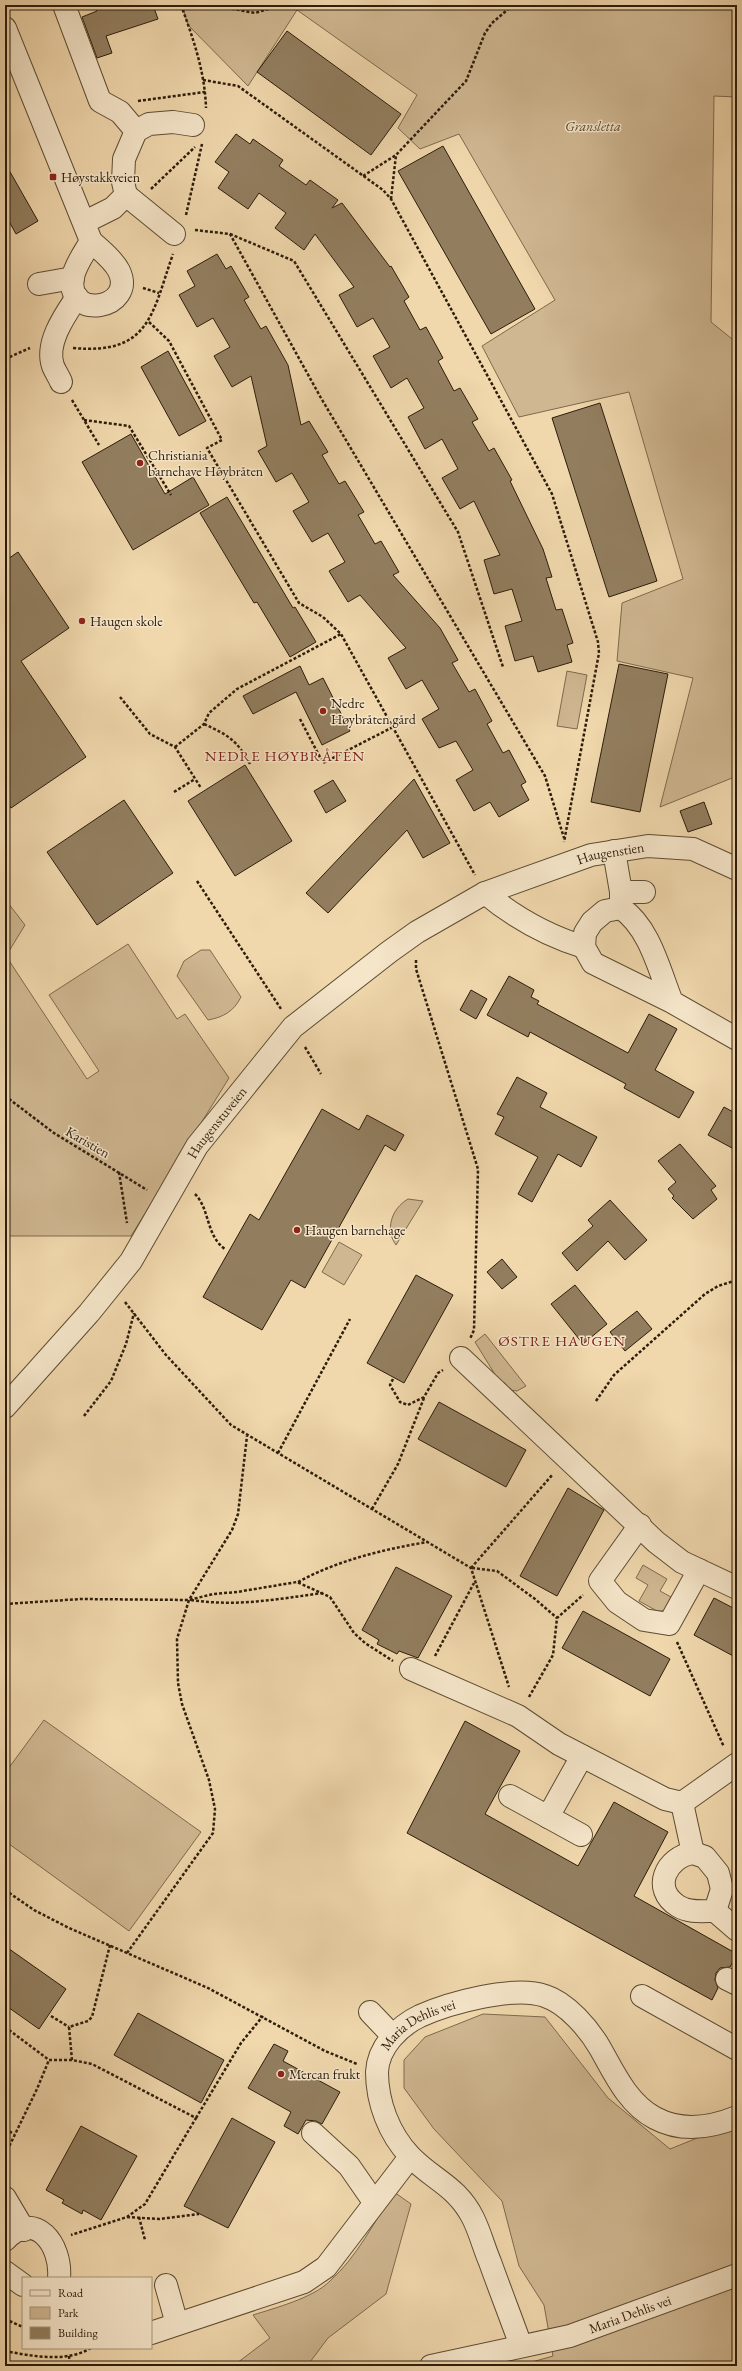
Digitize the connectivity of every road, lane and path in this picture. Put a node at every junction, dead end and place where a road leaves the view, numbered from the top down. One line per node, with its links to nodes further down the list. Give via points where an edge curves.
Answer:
1 (64, 5): 10 (street, via 100,101)
2 (188, 5): 6 (path)
3 (212, 5): 4 (path, via 255,13)
4 (280, 5)
5 (513, 5): 13 (path, via 492,23 485,33 466,81)
6 (182, 6)
7 (5, 28): 17 (street)
8 (204, 80): 14 (path, via 238,86)
9 (205, 92): 10 (path, via 144,99)
10 (112, 108): 11 (street, via 120,112)
11 (136, 131): 12 (street, via 149,124 173,122); 16 (street, via 124,159 123,182)
12 (198, 134): 16 (path, via 189,151)
13 (396, 155): 14 (path); 15 (path)
14 (363, 176): 15 (path)
15 (391, 199): 40 (path, via 552,494 598,642 598,663)
16 (131, 200): 17 (street, via 113,208); 18 (street)
17 (88, 232): 21 (street); 21 (street, via 119,271 119,290 114,300 94,307 84,304)
18 (182, 232): 19 (path)
19 (230, 234): 30 (path, via 294,261 458,532); 40 (path, via 321,398 545,776)
20 (39, 284): 21 (street)
21 (75, 287): 25 (street, via 52,347 52,364)
22 (140, 287): 23 (path)
23 (159, 293)
24 (149, 322): 29 (path, via 170,342 222,440 207,448 299,603 323,617)
25 (61, 382): 26 (path)
26 (84, 420): 27 (path); 28 (path, via 129,426)
27 (99, 445)
28 (171, 494)
29 (341, 634): 33 (path, via 237,689 209,713); 34 (path)
30 (503, 667)
31 (120, 697): 35 (path, via 150,734)
32 (300, 719): 34 (path, via 323,763)
33 (204, 724): 35 (path); 36 (path, via 231,737 240,746)
34 (393, 727): 46 (path)
35 (175, 747): 37 (path)
36 (250, 764)
37 (195, 779): 38 (path); 39 (path)
38 (200, 788)
39 (174, 792)
40 (564, 839): 42 (path)
41 (614, 851): 42 (street, Haugenstien); 43 (street, Haugenstien, via 648,846 693,848); 47 (street)
42 (566, 863): 46 (street, Haugenstien)
43 (737, 869)
44 (197, 881): 51 (path)
45 (644, 892): 47 (street)
46 (485, 893): 48 (street, Haugenstuveien); 49 (street, via 512,914 563,941)
47 (621, 900): 49 (street, via 592,922 585,933); 50 (street, via 644,933)
48 (417, 932): 51 (street, Haugenstuveien); 64 (path, via 416,969 478,1170 474,1330)
49 (584, 947): 50 (street, via 593,963)
50 (672, 1002): 52 (street)
51 (294, 1027): 53 (path); 56 (street, Haugenstuveien, via 197,1146)
52 (737, 1039)
53 (321, 1074)
54 (5, 1096): 55 (path, Karistien, via 54,1133)
55 (119, 1172): 57 (path, Karistien); 58 (path)
56 (178, 1178): 57 (street, Haugenstuveien); 59 (path, via 202,1201 212,1232 218,1244)
57 (165, 1200): 61 (street, Haugenstuveien, via 131,1261)
58 (127, 1228)
59 (225, 1249)
60 (737, 1280): 67 (path, via 718,1286 705,1294 614,1375)
61 (110, 1286): 62 (path); 68 (street, Haugenstuveien)
62 (134, 1312): 69 (path, via 126,1344 111,1381); 70 (path, via 166,1355 231,1425)
63 (350, 1319): 71 (path)
64 (461, 1358): 66 (path, via 438,1373); 72 (street)
65 (393, 1379): 66 (path, via 390,1385 400,1402 408,1405)
66 (424, 1397): 73 (path, via 398,1464)
67 (596, 1400)
68 (5, 1407)
69 (84, 1416)
70 (247, 1436): 71 (path); 83 (path, via 238,1514 232,1530)
71 (278, 1453): 73 (path)
72 (567, 1457): 74 (street); 76 (path)
73 (372, 1509): 75 (path)
74 (640, 1525): 77 (street, via 656,1542 682,1562); 78 (street)
75 (427, 1542): 76 (path); 79 (path, via 370,1553 314,1572)
76 (471, 1568): 80 (path); 85 (path, via 497,1571)
77 (699, 1570): 81 (street); 86 (street)
78 (600, 1581): 85 (path); 86 (street, via 617,1602 644,1620)
79 (297, 1582): 82 (path); 83 (path)
80 (474, 1582): 87 (path); 88 (path)
81 (737, 1588)
82 (323, 1593): 83 (path, via 266,1602); 87 (path, via 338,1607 364,1644 390,1660)
83 (189, 1600): 84 (path, via 81,1598); 100 (path, via 177,1640 178,1683 182,1704 209,1780 215,1822 208,1842)
84 (5, 1604)
85 (557, 1618): 88 (path, via 553,1655)
86 (669, 1624): 90 (path)
87 (418, 1671): 88 (street)
88 (522, 1708): 89 (street, via 560,1744)
89 (582, 1756): 92 (street, via 665,1799); 93 (street)
90 (735, 1765): 92 (street)
91 (510, 1796): 93 (street)
92 (682, 1803): 95 (street)
93 (548, 1817): 94 (street)
94 (581, 1835)
95 (693, 1853): 97 (street, via 705,1857 718,1873 722,1890); 97 (street, via 684,1854 667,1868 663,1880 667,1896 678,1906 694,1912)
96 (5, 1890): 99 (path, via 34,1910)
97 (715, 1911): 98 (street)
98 (737, 1930)
99 (110, 1945): 100 (path); 106 (path, via 92,2017 88,2021)
100 (127, 1953): 104 (path, via 208,1988)
101 (642, 1996): 108 (street)
102 (370, 2012): 107 (street)
103 (51, 2016): 106 (path)
104 (263, 2016): 111 (path, via 345,2061); 113 (path, via 241,2043)
105 (5, 2027): 109 (path)
106 (68, 2027): 110 (path)
107 (392, 2035): 111 (street, Maria Dehlis vei); 112 (street, Maria Dehlis vei, via 419,2016 492,1994 545,1996 577,2016 622,2087 654,2118 689,2128)
108 (737, 2049)
109 (49, 2060): 110 (path); 116 (path)
110 (72, 2060): 113 (path, via 92,2064)
111 (378, 2067): 118 (street, Maria Dehlis vei, via 377,2091 384,2114)
112 (737, 2117)
113 (196, 2118): 122 (path, via 145,2204)
114 (5, 2129): 116 (path)
115 (313, 2133): 120 (street, via 349,2166)
116 (14, 2134): 117 (path)
117 (5, 2155)
118 (410, 2157): 120 (street); 137 (street, Maria Dehlis vei, via 461,2198 474,2219)
119 (5, 2198): 124 (street)
120 (374, 2202): 134 (street, via 326,2267 304,2282)
121 (199, 2214): 123 (path, via 159,2219)
122 (127, 2217): 123 (path); 126 (path)
123 (139, 2217): 127 (path)
124 (24, 2230): 125 (street, via 11,2234); 126 (street, via 34,2228)
125 (5, 2240)
126 (52, 2240): 130 (street, via 57,2253)
127 (145, 2240)
128 (5, 2272): 131 (street)
129 (737, 2275): 137 (street, Maria Dehlis vei, via 570,2336)
130 (59, 2277)
131 (22, 2284)
132 (166, 2286): 134 (street)
133 (5, 2319): 135 (path)
134 (178, 2324): 136 (street)
135 (22, 2327)
136 (152, 2333)
137 (521, 2346): 142 (street, Maria Dehlis vei)
138 (88, 2349): 140 (path)
139 (5, 2351): 140 (path, via 35,2356)
140 (70, 2356): 141 (path)
141 (70, 2366)
142 (431, 2366)

